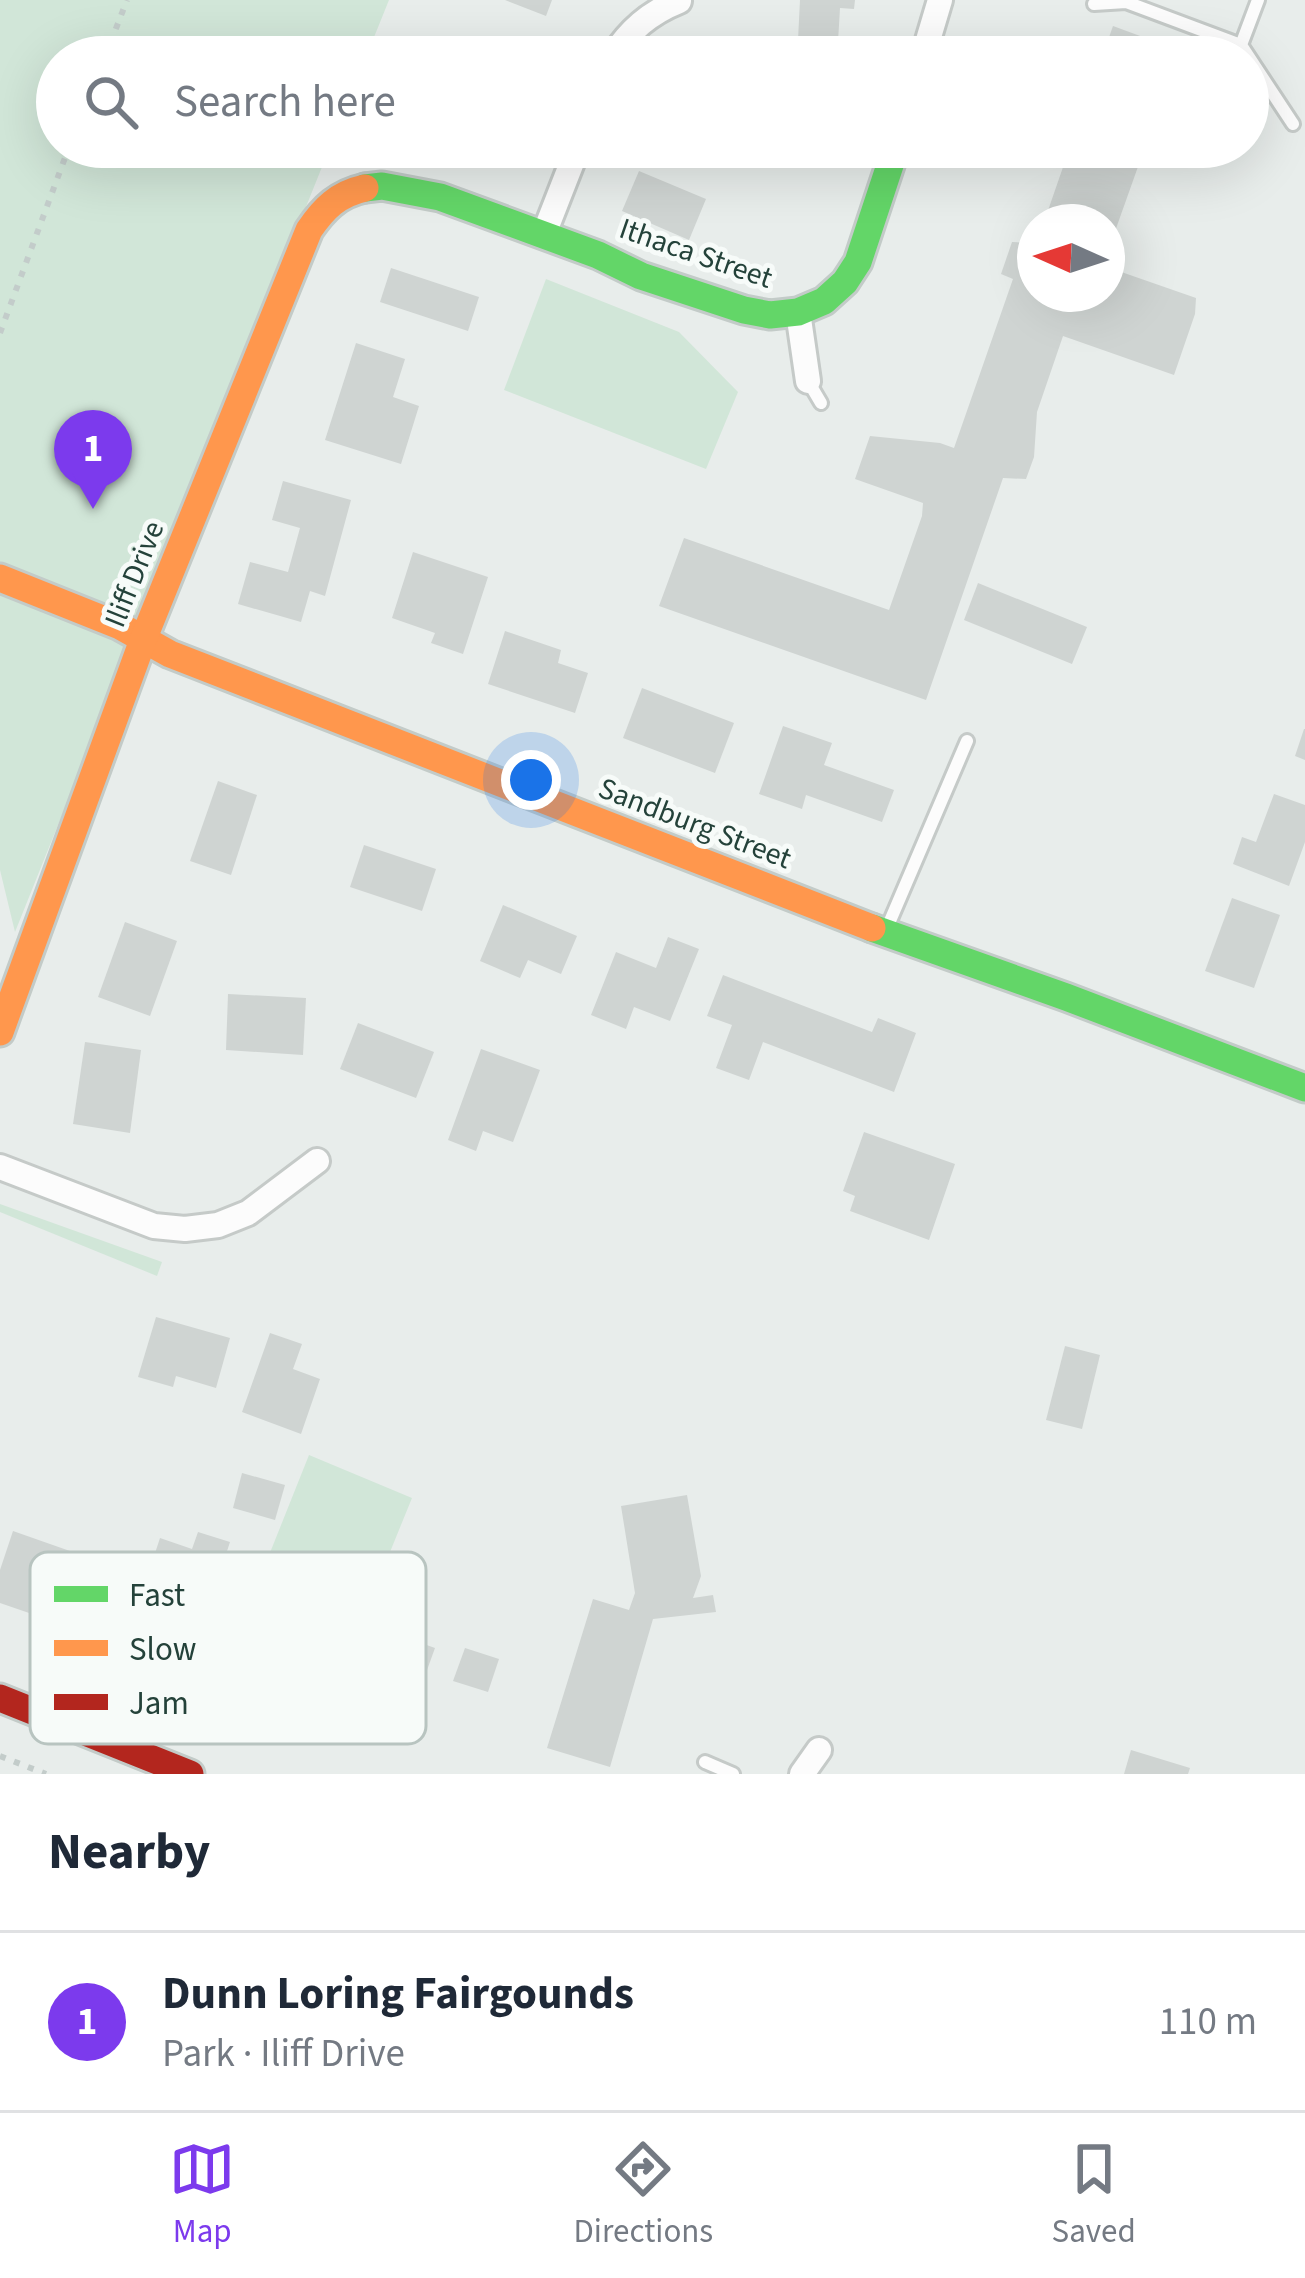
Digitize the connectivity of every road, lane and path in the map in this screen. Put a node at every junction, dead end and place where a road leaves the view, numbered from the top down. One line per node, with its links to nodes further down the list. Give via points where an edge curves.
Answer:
1 (127, 0): 6 (path)
2 (940, 0): 8 (street)
3 (1258, 0): 10 (lane)
4 (679, 1): 7 (street)
5 (1094, 4): 9 (lane, via 1126,2)
6 (113, 36)
7 (627, 36)
8 (929, 36)
9 (1215, 36)
10 (1245, 36)
11 (1269, 88): 12 (lane)
12 (1293, 124)
13 (61, 168): 19 (path)
14 (570, 168): 17 (street)
15 (889, 168): 18 (street, Ithaca Street, via 858,262 824,301)
16 (382, 186): 17 (street, Ithaca Street); 22 (street, Iliff Drive, via 338,197 309,230)
17 (544, 234): 18 (street, Ithaca Street, via 744,310)
18 (798, 312): 20 (street)
19 (0, 333)
20 (814, 392)
21 (0, 578): 22 (street, Sandburg Street)
22 (142, 640): 24 (street, Sandburg Street); 25 (street, Iliff Drive)
23 (967, 741): 24 (lane)
24 (885, 932): 26 (street, Sandburg Street)
25 (0, 1032)
26 (1305, 1088)
27 (316, 1161): 28 (street, via 248,1213 185,1229 154,1226)
28 (0, 1167)
29 (0, 1698): 30 (street)
30 (30, 1710)
31 (115, 1744): 35 (street)
32 (0, 1756): 34 (path)
33 (705, 1762): 36 (lane)
34 (46, 1774)
35 (190, 1774)
36 (733, 1774)

